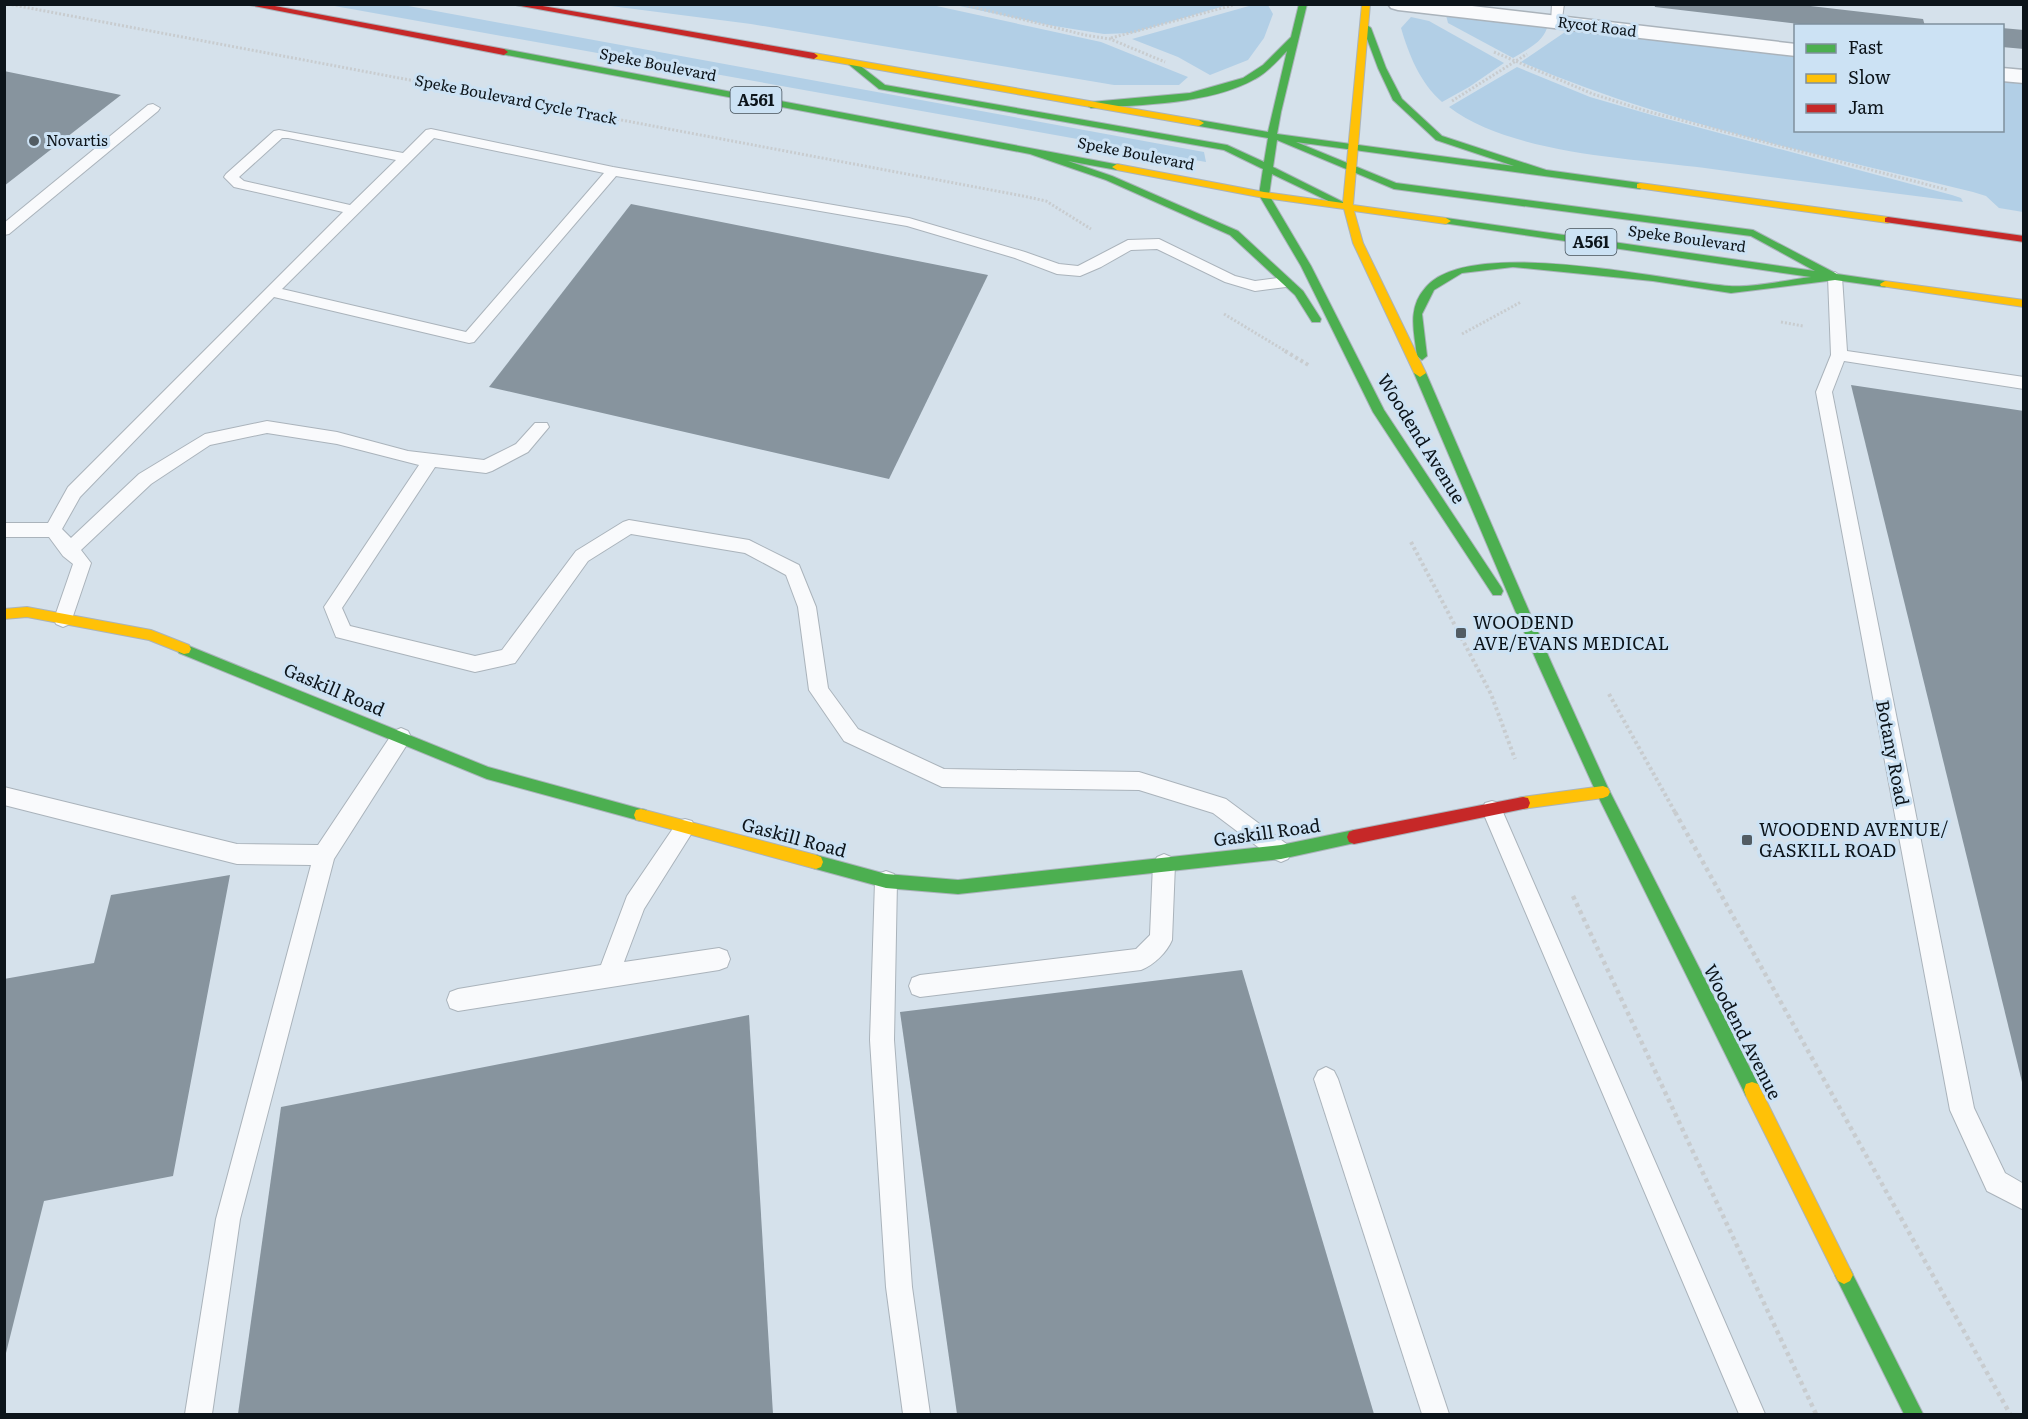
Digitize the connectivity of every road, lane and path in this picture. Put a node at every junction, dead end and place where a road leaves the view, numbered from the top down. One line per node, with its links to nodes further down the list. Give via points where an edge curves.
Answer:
1 (8, 4): 37 (path, Speke Boulevard Cycle Track, via 1046,201)
2 (248, 4): 25 (main road, Speke Boulevard / A561)
3 (514, 4): 16 (main road, Speke Boulevard / A561)
4 (961, 4): 12 (path)
5 (1237, 4): 12 (path)
6 (1303, 4): 11 (main road)
7 (1366, 4): 10 (main road)
8 (1398, 4): 9 (street, Rycot Road)
9 (1558, 14): 13 (street, Rycot Road); 15 (path, via 1556,33)
10 (1364, 21): 24 (main road); 30 (main road, via 1398,100 1414,118 1439,138)
11 (1295, 37): 21 (main road, via 1248,79 1148,102); 23 (main road, via 1276,112)
12 (1110, 39): 17 (path)
13 (1794, 50)
14 (1494, 52): 15 (path)
15 (1515, 62): 20 (path); 31 (path, via 1646,111)
16 (851, 63): 21 (main road, Speke Boulevard / A561); 27 (main road, A561, via 882,87 1227,148)
17 (1173, 66)
18 (2004, 74): 19 (street)
19 (2024, 77)
20 (1450, 102)
21 (1091, 105): 23 (main road, Speke Boulevard / A561)
22 (153, 108): 35 (lane)
23 (1274, 136): 24 (main road, Speke Boulevard / A561); 27 (main road); 28 (main road, A561)
24 (1354, 146): 28 (main road); 30 (main road, Speke Boulevard / A561)
25 (1034, 152): 32 (main road, Speke Boulevard / A561); 39 (main road, via 1109,178 1234,233)
26 (405, 158): 29 (lane, via 431,133); 34 (lane); 34 (lane, via 279,134 231,177 239,184)
27 (1268, 168): 32 (main road); 33 (main road, A561)
28 (1352, 168): 33 (main road); 38 (main road, A561, via 1394,186 1753,233)
29 (612, 171): 37 (lane, via 909,222 1057,269 1080,271); 40 (lane, via 469,338)
30 (1542, 172): 36 (main road, Speke Boulevard / A561)
31 (1958, 192)
32 (1264, 195): 33 (main road, Speke Boulevard / A561); 51 (main road, Woodend Avenue, via 1306,266)
33 (1348, 207): 38 (main road, Speke Boulevard / A561); 49 (main road, Woodend Avenue, via 1358,243)
34 (352, 210): 40 (lane)
35 (4, 231)
36 (2024, 239)
37 (1120, 248): 39 (lane, via 1159,244 1230,279 1255,286)
38 (1835, 277): 42 (main road, Speke Boulevard / A561); 45 (lane); 49 (main road, via 1731,290 1513,264 1459,270 1430,288 1417,314)
39 (1286, 282): 51 (main road, via 1299,293)
40 (271, 291): 55 (lane, via 74,492)
41 (1526, 300): 46 (path)
42 (2024, 304)
43 (1221, 312): 48 (path)
44 (1779, 322): 45 (path)
45 (1837, 330): 47 (lane)
46 (1455, 337)
47 (1839, 355): 50 (lane); 78 (lane, Botany Road, via 1824,392 1962,1110 1996,1182)
48 (1313, 368)
49 (1424, 381): 60 (main road, Woodend Avenue)
50 (2024, 383)
51 (1379, 412): 60 (main road, Woodend Avenue)
52 (541, 427): 53 (lane, via 522,448 486,467)
53 (431, 460): 57 (lane, via 337,438 267,427 205,440 145,479); 68 (lane, via 333,607 343,632 475,664 508,657 582,555 629,527 749,547 793,570 807,607 819,690 851,735 942,778 1139,781 1219,806)
54 (4, 530): 55 (lane)
55 (53, 530): 57 (lane)
56 (1408, 536): 65 (path, via 1491,694)
57 (69, 551): 59 (lane, via 82,563)
58 (4, 614): 59 (main road, Gaskill Road, via 27,612)
59 (63, 619): 62 (main road, Gaskill Road, via 152,635)
60 (1544, 662): 63 (main road, Woodend Avenue)
61 (1605, 687): 85 (path)
62 (400, 737): 67 (main road, Gaskill Road, via 487,773); 69 (lane)
63 (1603, 792): 65 (main road, Gaskill Road); 84 (main road, Woodend Avenue)
64 (4, 796): 69 (lane, via 237,854)
65 (1530, 802): 66 (main road, Gaskill Road)
66 (1492, 810): 68 (main road, Gaskill Road); 82 (lane)
67 (685, 828): 71 (main road, Gaskill Road); 74 (lane, via 635,903)
68 (1281, 852): 70 (main road, Gaskill Road)
69 (324, 855): 79 (lane, via 228,1219)
70 (1164, 864): 71 (main road, Gaskill Road, via 958,886); 75 (lane, via 1161,940 1141,959)
71 (886, 881): 80 (lane, via 882,1040 900,1287)
72 (1570, 888): 83 (path)
73 (719, 959): 74 (lane)
74 (608, 975): 76 (lane)
75 (920, 986)
76 (458, 1000)
77 (1326, 1079): 81 (lane)
78 (2024, 1198)
79 (198, 1414)
80 (917, 1414)
81 (1436, 1414)
82 (1752, 1414)
83 (1816, 1414)
84 (1914, 1414)
85 (2010, 1414)

